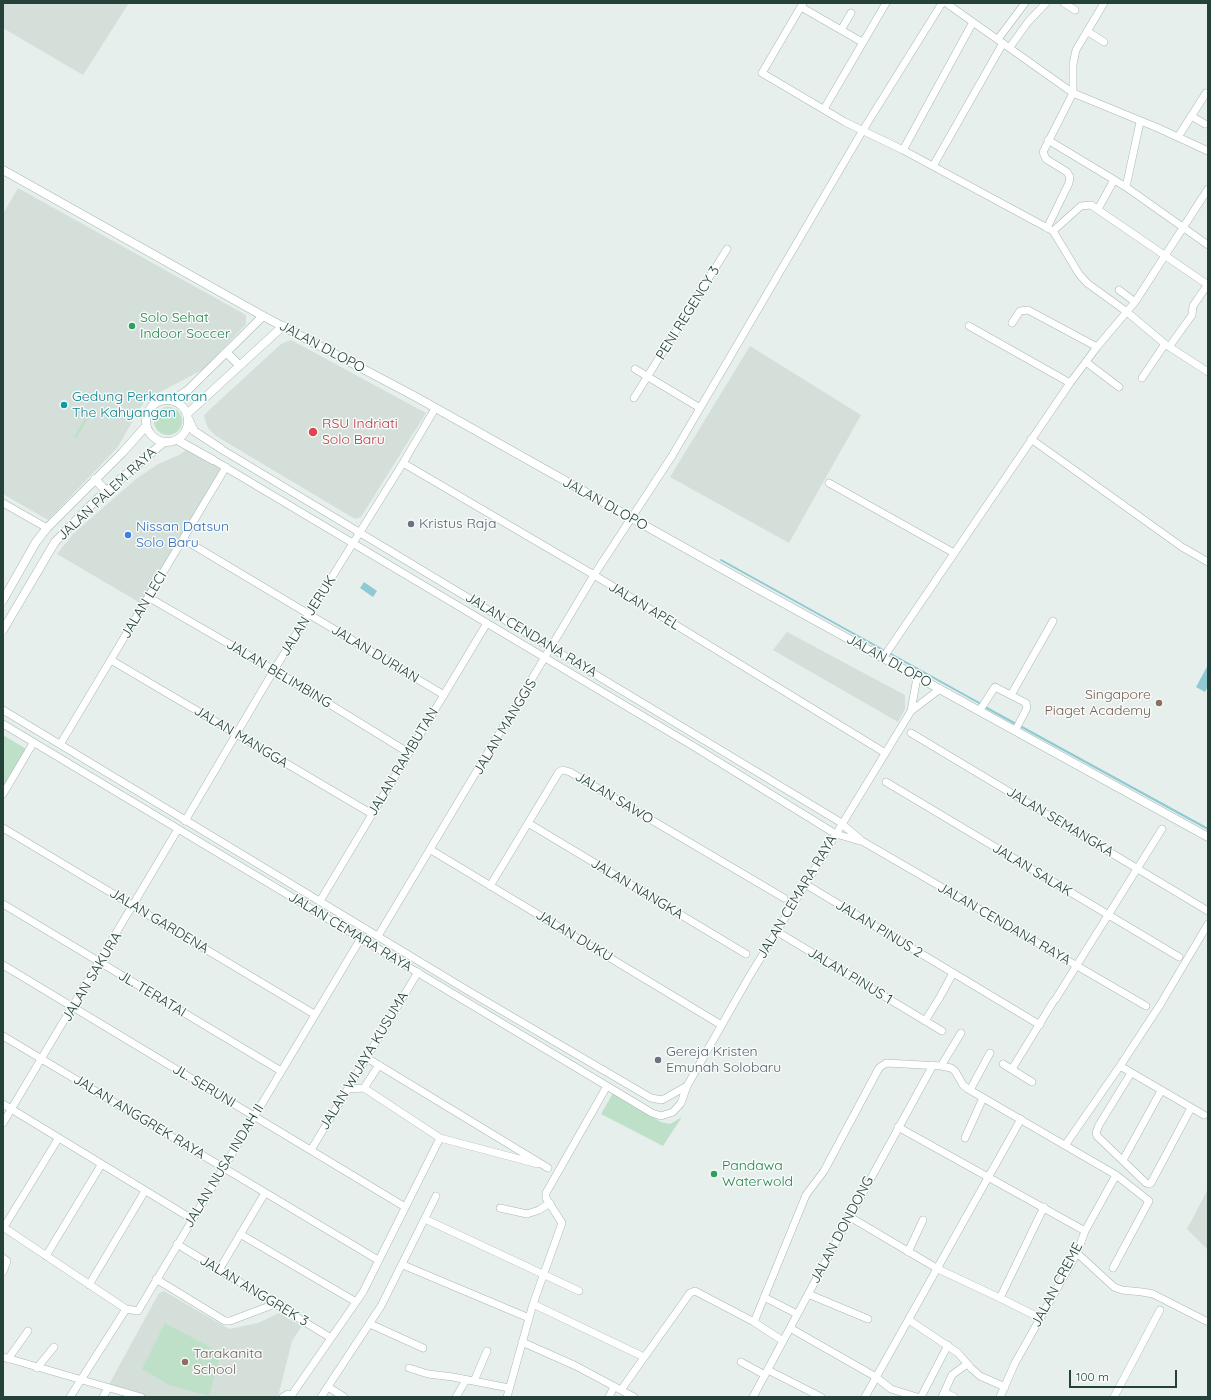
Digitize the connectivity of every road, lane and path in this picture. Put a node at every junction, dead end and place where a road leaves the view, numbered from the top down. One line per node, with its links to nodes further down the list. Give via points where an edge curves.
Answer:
1 (886, 3): 15 (street)
2 (942, 3): 24 (street, JALAN MANGGIS)
3 (946, 3): 11 (street)
4 (1025, 3): 14 (street)
5 (1046, 3): 17 (street)
6 (1064, 3): 9 (street)
7 (1104, 3): 13 (street)
8 (802, 5): 12 (street); 20 (street, via 762,73)
9 (1075, 10)
10 (851, 13): 12 (street)
11 (973, 22): 14 (street); 27 (street)
12 (841, 30): 15 (street)
13 (1086, 31): 16 (street); 18 (street, via 1074,57)
14 (1001, 41): 17 (street); 29 (street)
15 (862, 42): 20 (street)
16 (1104, 42)
17 (1010, 47): 18 (street)
18 (1072, 93): 22 (street); 26 (street)
19 (1206, 93): 21 (street)
20 (824, 109): 24 (street)
21 (1191, 116): 23 (street); 25 (street)
22 (1140, 122): 25 (street); 32 (street)
23 (1205, 124)
24 (863, 130): 27 (street); 61 (street, JALAN MANGGIS)
25 (1178, 137): 28 (street)
26 (1048, 140): 31 (street); 36 (street, via 1044,156 1067,172 1070,179)
27 (903, 150): 29 (street)
28 (1208, 151)
29 (933, 166): 36 (street)
30 (3, 170): 44 (street, JALAN DLOPO)
31 (1114, 180): 32 (street); 34 (street)
32 (1126, 187): 35 (street)
33 (1208, 189): 35 (street)
34 (1098, 209): 36 (street, via 1091,205 1082,206); 39 (street)
35 (1184, 228): 37 (street); 39 (street)
36 (1050, 229): 43 (street, via 1079,274)
37 (1208, 245)
38 (728, 249): 55 (street, PENI REGENCY 3)
39 (1165, 256): 40 (street); 42 (street)
40 (1208, 285): 48 (street, via 1193,306 1192,314)
41 (1119, 290): 42 (street)
42 (1135, 302): 43 (street)
43 (1127, 312): 48 (street); 49 (street)
44 (263, 316): 46 (street, JALAN DLOPO); 50 (street)
45 (1012, 323): 49 (street, via 1020,311 1028,310)
46 (283, 326): 52 (street); 76 (street, JALAN DLOPO, via 416,397)
47 (969, 326): 57 (street)
48 (1167, 345): 54 (street); 56 (street)
49 (1097, 346): 51 (street)
50 (227, 353): 52 (street); 60 (street, via 188,390)
51 (1086, 362): 57 (street); 58 (street)
52 (240, 365): 63 (street)
53 (635, 369): 55 (street)
54 (1208, 372)
55 (648, 376): 59 (street, PENI REGENCY 3); 61 (street)
56 (1142, 378)
57 (1070, 383): 65 (street)
58 (1120, 387)
59 (634, 398)
60 (170, 399): 63 (street, via 181,404); 64 (street, via 158,401 149,408)
61 (700, 408): 76 (street, JALAN MANGGIS)
62 (433, 412): 70 (street, JALAN JERUK)
63 (188, 416): 66 (street, via 184,433); 68 (street, via 194,431)
64 (146, 426): 67 (street, via 154,438); 72 (street, JALAN PALEM RAYA)
65 (1031, 439): 81 (street); 82 (street, via 1182,547)
66 (177, 440): 67 (street); 69 (street)
67 (164, 442): 74 (street, JALAN PALEM RAYA)
68 (220, 448): 78 (street, JALAN CENDANA RAYA)
69 (214, 460): 71 (street, JALAN CENDANA RAYA)
70 (403, 463): 78 (street, JALAN JERUK); 83 (street, JALAN APEL)
71 (226, 467): 79 (street, JALAN LECI); 80 (street, JALAN CENDANA RAYA)
72 (95, 479): 74 (street); 77 (street, JALAN PALEM RAYA)
73 (830, 483): 81 (street)
74 (106, 491): 86 (street, JALAN PALEM RAYA, via 55,542)
75 (3, 504): 77 (street)
76 (632, 519): 83 (street, JALAN MANGGIS); 92 (street, JALAN DLOPO)
77 (47, 528): 85 (street, JALAN PALEM RAYA)
78 (360, 531): 80 (street, JALAN JERUK); 91 (street, JALAN CENDANA RAYA)
79 (183, 539): 84 (street, JALAN LECI); 87 (street, JALAN DURIAN)
80 (353, 543): 87 (street, JALAN JERUK); 89 (street, JALAN CENDANA RAYA)
81 (954, 553): 92 (street)
82 (1208, 562)
83 (594, 575): 91 (street, JALAN MANGGIS); 111 (street, JALAN APEL)
84 (148, 597): 94 (street, JALAN LECI); 95 (street, JALAN BELIMBING)
85 (3, 599): 86 (street)
86 (17, 606): 90 (street, JALAN PALEM RAYA)
87 (309, 614): 95 (street, JALAN JERUK); 98 (street, JALAN DURIAN)
88 (1053, 621): 99 (street)
89 (487, 623): 93 (street, JALAN CENDANA RAYA); 98 (street, JALAN RAMBUTAN)
90 (3, 630)
91 (552, 648): 93 (street, JALAN MANGGIS); 107 (street, JALAN CENDANA RAYA)
92 (885, 654): 96 (street, JALAN DLOPO)
93 (546, 658): 110 (street, JALAN CENDANA RAYA); 125 (street, JALAN MANGGIS)
94 (111, 660): 106 (street, JALAN MANGGA); 108 (street, JALAN LECI)
95 (274, 670): 106 (street, JALAN JERUK); 112 (street, JALAN BELIMBING)
96 (917, 677): 97 (street, JALAN DLOPO); 102 (street)
97 (940, 689): 100 (street, JALAN DLOPO); 102 (street)
98 (444, 695): 112 (street, JALAN RAMBUTAN)
99 (1011, 695): 100 (street, via 995,687); 104 (street, via 1028,706)
100 (982, 706): 104 (street, JALAN DLOPO)
101 (3, 710): 116 (street, JALAN CEMARA RAYA)
102 (911, 711): 118 (street, JALAN CEMARA RAYA)
103 (3, 724): 120 (street, JALAN CEMARA RAYA)
104 (1017, 727): 123 (street, JALAN DLOPO)
105 (911, 733): 126 (street, JALAN SEMANGKA)
106 (236, 735): 115 (street, JALAN MANGGA); 116 (street, JALAN JERUK)
107 (698, 737): 110 (street); 118 (street, JALAN CENDANA RAYA)
108 (61, 743)
109 (32, 745): 114 (street)
110 (693, 746): 122 (street, JALAN CENDANA RAYA)
111 (882, 751)
112 (409, 752): 115 (street, JALAN RAMBUTAN)
113 (886, 782): 136 (street, JALAN SALAK)
114 (3, 794)
115 (372, 814): 132 (street, JALAN RAMBUTAN)
116 (185, 821): 127 (street, JALAN CEMARA RAYA)
117 (528, 823): 129 (street, JALAN SAWO); 131 (street, JALAN SAWO, via 559,772 566,770); 141 (street, JALAN NANGKA)
118 (841, 823): 122 (street, JALAN CEMARA RAYA); 124 (street, JALAN CENDANA RAYA)
119 (3, 828): 134 (street, JALAN GARDENA)
120 (178, 829): 130 (street, JALAN CEMARA RAYA); 134 (street, JALAN SAKURA)
121 (1162, 829): 126 (street)
122 (835, 833): 124 (street, JALAN CENDANA RAYA); 128 (street, JALAN CEMARA RAYA)
123 (1208, 837)
124 (862, 841): 145 (street, JALAN CENDANA RAYA)
125 (431, 850): 129 (street, JALAN DUKU); 139 (street, JALAN MANGGIS)
126 (1137, 868): 135 (street, JALAN SEMANGKA); 136 (street)
127 (287, 882): 130 (street); 132 (street, JALAN CEMARA RAYA)
128 (805, 884): 138 (street, JALAN CEMARA RAYA); 147 (street, JALAN PINUS 2)
129 (490, 886): 154 (street, JALAN DUKU)
130 (282, 892): 140 (street, JALAN CEMARA RAYA)
131 (784, 898)
132 (320, 901): 139 (street, JALAN CEMARA RAYA)
133 (3, 904): 143 (street, JL. TERATAI)
134 (134, 906): 143 (street, JALAN SAKURA); 152 (street, JALAN GARDENA)
135 (1208, 911)
136 (1109, 916): 142 (street, JALAN SALAK); 145 (street)
137 (1208, 924): 165 (street)
138 (776, 932): 153 (street, JALAN PINUS 1); 172 (street, JALAN CEMARA RAYA)
139 (378, 936): 148 (street, JALAN CEMARA RAYA)
140 (361, 938): 146 (street, JALAN CEMARA RAYA); 152 (street, JALAN NUSA INDAH II)
141 (746, 954)
142 (1179, 957)
143 (101, 962): 151 (street, JALAN SAKURA); 167 (street, JL. TERATAI)
144 (3, 966): 151 (street, JL. SERUNI)
145 (1076, 966): 150 (street, JALAN CENDANA RAYA); 155 (street)
146 (418, 972): 149 (street, JALAN CEMARA RAYA); 160 (street, JALAN WIJAYA KUSUMA)
147 (953, 973): 153 (street); 155 (street, JALAN PINUS 2)
148 (470, 992): 149 (street); 169 (street, JALAN CEMARA RAYA)
149 (465, 1001): 171 (street, JALAN CEMARA RAYA)
150 (1146, 1006)
151 (73, 1008): 161 (street, JALAN SAKURA); 183 (street, JL. SERUNI)
152 (314, 1014): 167 (street, JALAN NUSA INDAH II)
153 (925, 1021): 156 (street, JALAN PINUS 1)
154 (718, 1023)
155 (1040, 1025): 166 (street)
156 (942, 1031)
157 (961, 1033): 164 (street, JALAN DONDONG)
158 (3, 1036): 161 (street, JALAN ANGGREK RAYA)
159 (990, 1053): 175 (street)
160 (367, 1058): 163 (street); 174 (street, JALAN WIJAYA KUSUMA)
161 (42, 1059): 181 (street, JALAN SAKURA); 195 (street, JALAN ANGGREK RAYA)
162 (1003, 1064): 166 (street)
163 (379, 1065): 173 (street); 193 (street)
164 (937, 1065): 175 (street, via 953,1069 963,1085); 186 (street, JALAN DONDONG); 229 (street, via 889,1062 879,1068 824,1171 806,1196)
165 (1120, 1066): 168 (street); 190 (street)
166 (1012, 1070): 170 (street)
167 (281, 1072): 183 (street, JALAN NUSA INDAH II)
168 (1131, 1073): 177 (street); 192 (street, via 1096,1133)
169 (622, 1081): 172 (street, JALAN CEMARA RAYA, via 657,1100 664,1100); 176 (street)
170 (1032, 1082)
171 (607, 1086): 176 (street, JALAN CEMARA RAYA); 202 (street, via 546,1191 546,1198)
172 (687, 1086): 176 (street, JALAN CEMARA RAYA, via 677,1109 661,1116)
173 (364, 1088): 174 (street); 187 (street)
174 (348, 1089): 191 (street, JALAN WIJAYA KUSUMA)
175 (970, 1090): 178 (street)
176 (616, 1091)
177 (1161, 1091): 180 (street); 192 (street)
178 (983, 1098): 184 (street); 188 (street)
179 (3, 1104): 181 (street)
180 (1192, 1108): 182 (street); 192 (street, via 1150,1184)
181 (12, 1109): 185 (street, JALAN SAKURA); 189 (street)
182 (1204, 1115)
183 (254, 1116): 191 (street, JL. SERUNI); 195 (street, JALAN NUSA INDAH II)
184 (1021, 1119): 190 (street); 198 (street)
185 (3, 1124)
186 (898, 1127): 198 (street); 206 (street, JALAN DONDONG)
187 (440, 1138): 193 (street); 203 (street)
188 (965, 1138)
189 (58, 1139): 194 (street); 210 (street)
190 (1066, 1144): 197 (street)
191 (311, 1150): 203 (street, JL. SERUNI)
192 (1123, 1160)
193 (538, 1164): 196 (street)
194 (101, 1165): 199 (street); 216 (street)
195 (223, 1168): 200 (street, JALAN ANGGREK RAYA); 207 (street, JALAN NUSA INDAH II)
196 (548, 1168)
197 (1116, 1175): 211 (street, JALAN CREME); 220 (street, via 1149,1201)
198 (988, 1177): 204 (street); 221 (street)
199 (146, 1191): 207 (street); 226 (street)
200 (265, 1193): 212 (street); 218 (street, JALAN ANGGREK RAYA)
201 (436, 1196): 208 (street)
202 (550, 1203): 205 (street, via 540,1210 527,1214); 224 (street, via 562,1223)
203 (405, 1206): 218 (street)
204 (1044, 1207): 211 (street); 230 (street)
205 (500, 1208)
206 (850, 1216): 214 (street); 228 (street, JALAN DONDONG)
207 (192, 1219): 213 (street, JALAN NUSA INDAH II)
208 (425, 1219): 219 (street); 224 (street)
209 (923, 1220): 214 (street)
210 (3, 1227): 216 (street)
211 (1085, 1231): 215 (street, JALAN CREME)
212 (240, 1234): 222 (street); 231 (street)
213 (177, 1244): 222 (street, JALAN ANGGREK 3); 225 (street, JALAN NUSA INDAH II)
214 (908, 1252): 221 (street)
215 (1077, 1254): 238 (street, JALAN CREME); 242 (street, via 1114,1287 1153,1294)
216 (46, 1256): 226 (street)
217 (3, 1258): 223 (street, via 7,1261)
218 (378, 1260): 231 (street)
219 (403, 1265): 237 (street); 243 (street)
220 (1113, 1268)
221 (938, 1269): 230 (street); 240 (street)
222 (219, 1270): 232 (street, JALAN ANGGREK 3)
223 (3, 1272)
224 (543, 1273): 227 (street); 233 (street)
225 (156, 1278): 232 (street, via 225,1321); 234 (street, JALAN NUSA INDAH II, via 138,1310)
226 (89, 1285): 234 (street)
227 (579, 1291)
228 (808, 1294): 236 (street, JALAN DONDONG); 239 (street)
229 (764, 1297): 236 (street); 241 (street)
230 (1000, 1298): 238 (street)
231 (356, 1302): 246 (street)
232 (275, 1304): 246 (street, JALAN ANGGREK 3)
233 (533, 1304): 237 (street); 253 (street)
234 (126, 1309): 261 (street)
235 (1160, 1310): 288 (street)
236 (797, 1314): 244 (street, JALAN DONDONG)
237 (529, 1318): 248 (street)
238 (1040, 1318): 265 (street, JALAN CREME)
239 (868, 1319)
240 (909, 1320): 249 (street); 260 (street)
241 (754, 1322): 247 (street); 253 (street, via 695,1291)
242 (1208, 1322)
243 (370, 1324): 251 (street); 264 (street)
244 (790, 1328): 247 (street, JALAN DONDONG); 260 (street)
245 (28, 1331): 254 (street)
246 (331, 1338): 270 (street)
247 (783, 1341): 259 (street, JALAN DONDONG)
248 (522, 1342): 267 (street); 268 (street)
249 (948, 1346): 256 (street, via 958,1353); 285 (street)
250 (54, 1347): 257 (street)
251 (423, 1348)
252 (487, 1351): 263 (street)
253 (644, 1357): 268 (street)
254 (5, 1358): 257 (street)
255 (741, 1362): 259 (street)
256 (966, 1364): 265 (street, via 980,1376); 269 (street, via 952,1375)
257 (37, 1368): 261 (street)
258 (409, 1368): 262 (street)
259 (766, 1372): 281 (street, JALAN DONDONG); 282 (street)
260 (876, 1377): 283 (street); 284 (street, via 892,1389)
261 (80, 1380): 266 (street); 271 (street)
262 (466, 1380): 263 (street); 277 (street)
263 (474, 1381): 267 (street)
264 (328, 1387): 275 (street); 276 (street)
265 (1005, 1387): 287 (street, JALAN CREME)
266 (108, 1388): 272 (street); 273 (street)
267 (509, 1388): 278 (street)
268 (618, 1388): 279 (street); 280 (street)
269 (943, 1395): 286 (street)
270 (292, 1396): 274 (street)
271 (70, 1397)
272 (103, 1397)
273 (141, 1397)
274 (283, 1397)
275 (321, 1397)
276 (344, 1397)
277 (456, 1397)
278 (507, 1397)
279 (609, 1397)
280 (634, 1397)
281 (753, 1397)
282 (820, 1397)
283 (865, 1397)
284 (917, 1397)
285 (921, 1397)
286 (954, 1397)
287 (1000, 1397)
288 (1114, 1397)

